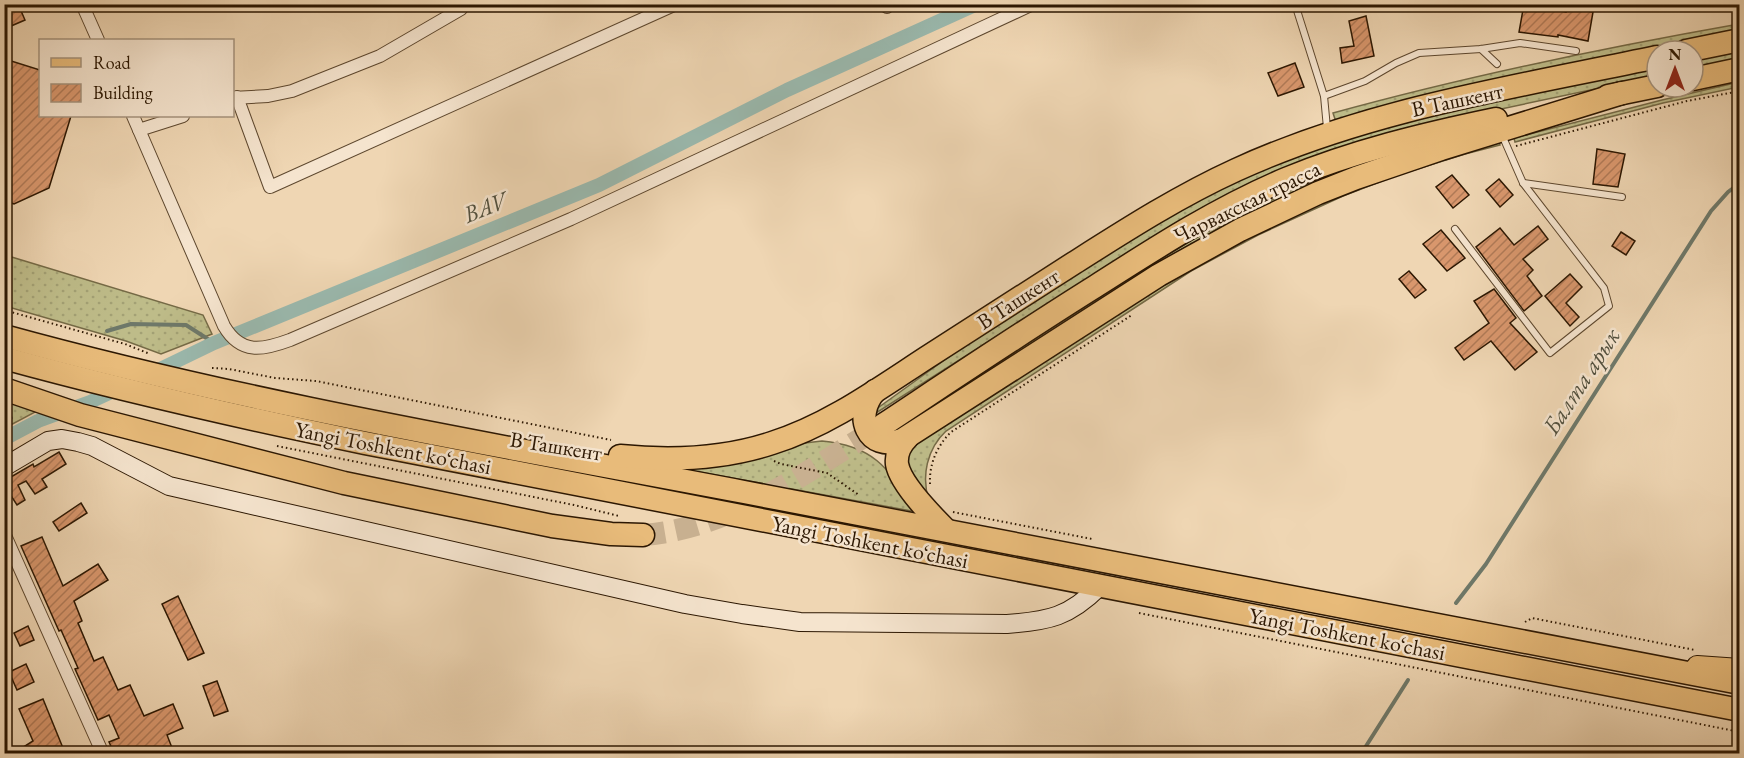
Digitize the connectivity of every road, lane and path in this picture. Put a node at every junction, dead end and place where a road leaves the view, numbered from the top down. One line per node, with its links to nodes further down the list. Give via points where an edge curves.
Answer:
1 (82, 4): 6 (street)
2 (465, 4): 18 (street, via 380,56 292,91)
3 (676, 4): 18 (street, via 270,187)
4 (1033, 4): 21 (street, via 571,219 265,348 244,345 231,338 224,326)
5 (1295, 4): 17 (lane)
6 (99, 39)
7 (1740, 40): 8 (highway)
8 (1705, 47)
9 (1480, 49): 10 (lane, via 1520,43); 12 (lane); 17 (lane, via 1419,53 1365,81)
10 (1576, 51)
11 (1645, 60): 23 (highway, В Ташкент, via 1424,107)
12 (1497, 64)
13 (1740, 69): 14 (highway)
14 (1705, 76)
15 (1645, 88): 22 (highway, Чарвакская трасса)
16 (1740, 91): 22 (path)
17 (1324, 96): 23 (lane)
18 (235, 98)
19 (133, 117): 21 (street)
20 (180, 117): 21 (street)
21 (139, 130)
22 (1502, 133): 24 (lane); 36 (highway, Чарвакская трасса, via 1410,138 1329,162 1263,190 1134,261); 37 (highway, via 1356,178 1240,230 1159,275)
23 (1328, 134): 34 (highway, В Ташкент, via 1246,165 1177,200)
24 (1523, 183): 25 (lane); 26 (lane, via 1604,288 1609,306 1550,353)
25 (1622, 197)
26 (1455, 229)
27 (4, 310): 30 (path)
28 (1137, 312): 42 (path, via 951,432 934,457)
29 (4, 336): 35 (highway, Yangi Toshkent ko‘chasi, via 175,379)
30 (156, 356)
31 (4, 358): 49 (highway, Yangi Toshkent ko‘chasi, via 232,416)
32 (206, 368): 38 (path, via 316,381)
33 (4, 389): 47 (highway, via 80,415 405,497 579,531)
34 (875, 391): 37 (highway, via 864,410 866,430 885,442); 40 (highway, В Ташкент, via 811,427)
35 (371, 421): 40 (highway, В Ташкент, via 645,458 720,455); 45 (highway, Yangi Toshkent ko‘chasi)
36 (883, 425)
37 (907, 438): 45 (highway, via 899,450 898,469 922,506)
38 (617, 441)
39 (272, 445): 44 (path)
40 (765, 446): 43 (path, via 774,461 827,473)
41 (4, 467): 49 (street, via 48,441 78,441 169,486 685,604 800,622 1028,622 1069,611)
42 (930, 487)
43 (861, 496)
44 (626, 517)
45 (948, 521): 48 (path); 53 (highway, Yangi Toshkent ko‘chasi)
46 (4, 532): 58 (street)
47 (643, 535)
48 (1091, 538)
49 (1100, 586): 56 (highway, Yangi Toshkent ko‘chasi)
50 (1131, 611): 57 (path)
51 (1523, 623): 52 (path, via 1532,618)
52 (1695, 650)
53 (1623, 660): 54 (main road); 55 (highway, Yangi Toshkent ko‘chasi)
54 (1740, 669)
55 (1740, 683)
56 (1740, 710)
57 (1740, 732)
58 (103, 753)

